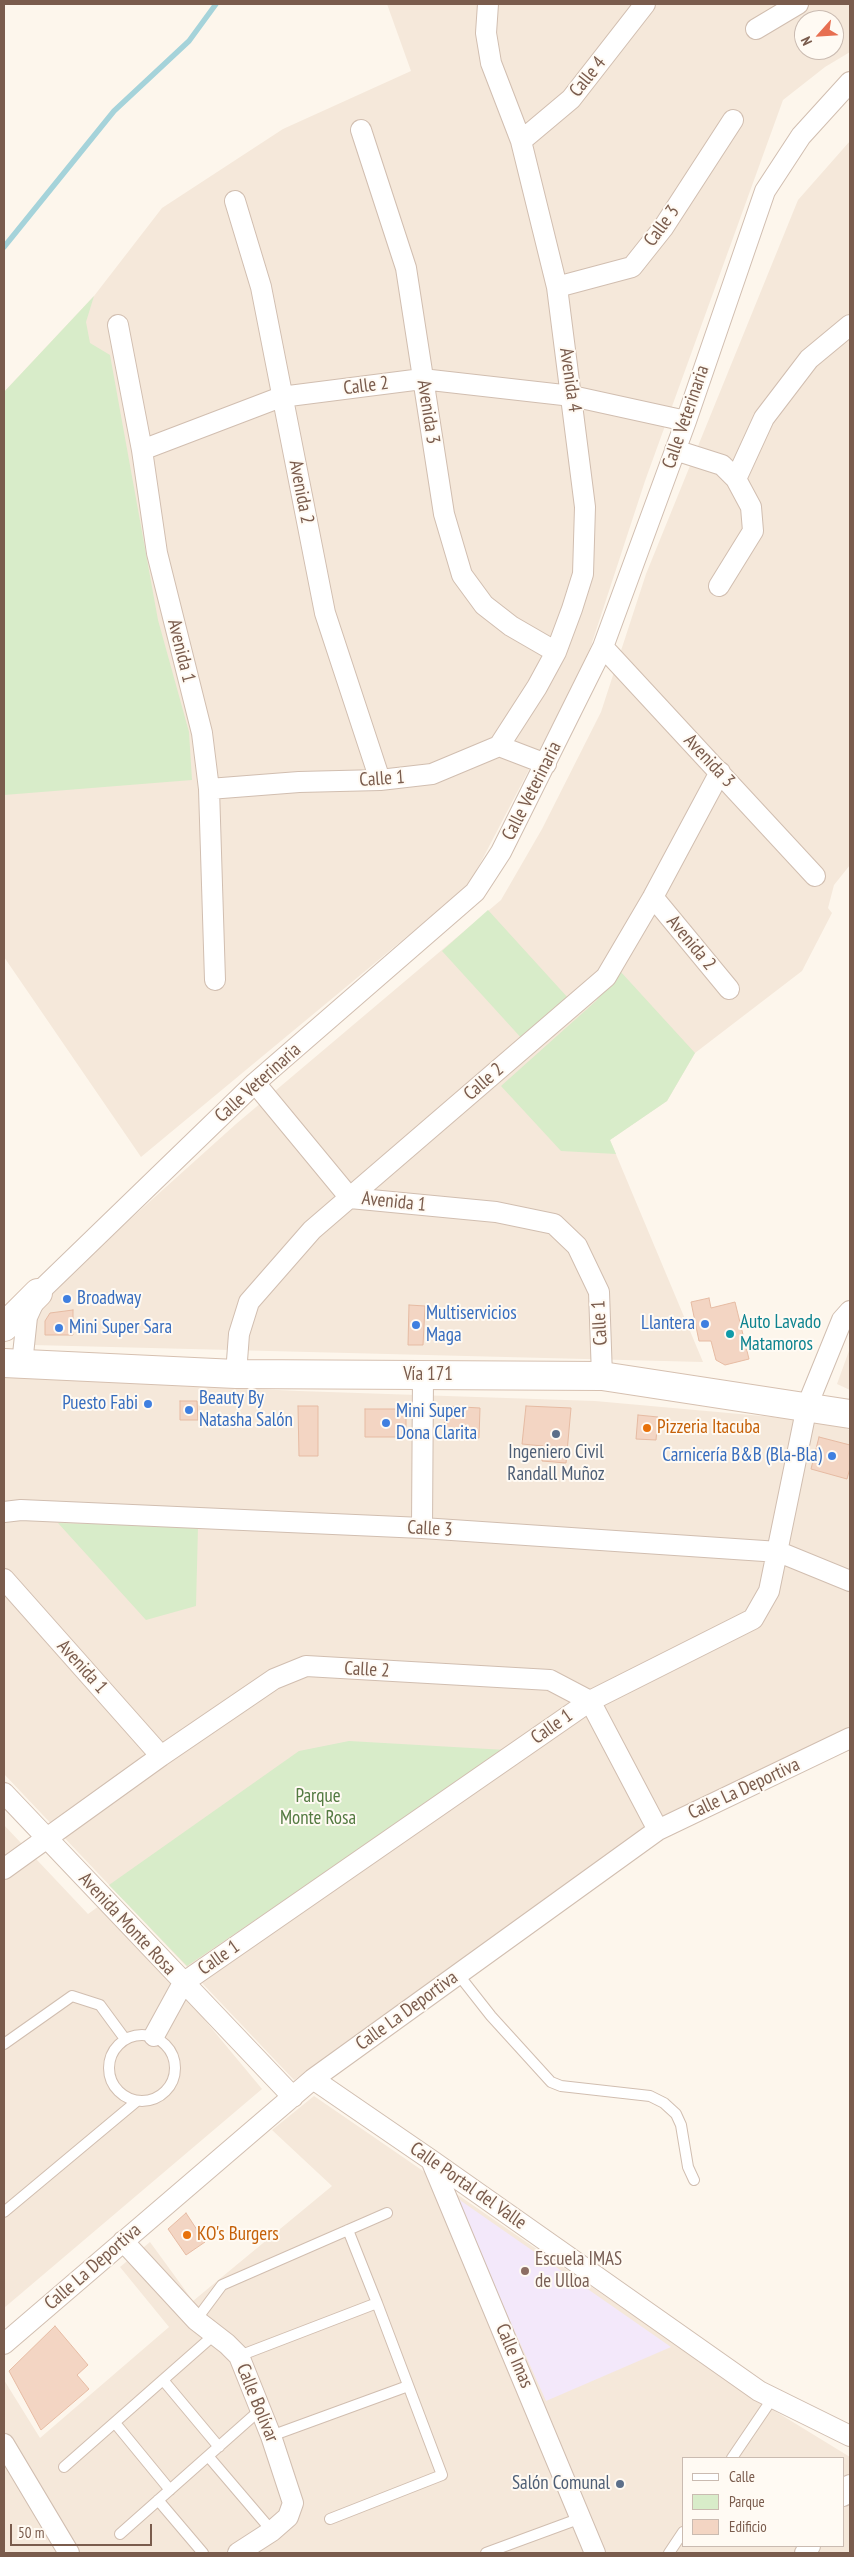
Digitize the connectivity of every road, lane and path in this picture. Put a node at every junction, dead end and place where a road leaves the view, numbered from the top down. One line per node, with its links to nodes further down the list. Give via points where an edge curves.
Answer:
1 (488, 4): 8 (street, Avenida 4, via 486,33 491,63)
2 (645, 4): 8 (street, Calle 4, via 571,99)
3 (798, 4): 4 (street)
4 (756, 29)
5 (850, 82): 16 (street, Calle Veterinaria, via 801,136 765,191)
6 (733, 120): 10 (street, Calle 3, via 663,228 632,267)
7 (361, 130): 13 (street, Avenida 3, via 406,268)
8 (521, 142): 10 (street, Avenida 4)
9 (235, 201): 15 (street, Avenida 2, via 261,287)
10 (557, 287): 14 (street, Avenida 4)
11 (118, 324): 17 (street, Avenida 1)
12 (850, 325): 19 (street, via 809,359 764,418)
13 (422, 379): 14 (street, Calle 2); 15 (street, Calle 2); 22 (street, Avenida 3, via 444,514 462,575 484,605 511,626)
14 (572, 396): 16 (street, Calle 2); 22 (street, Avenida 4, via 585,507 583,574)
15 (281, 397): 17 (street, Calle 2); 26 (street, Avenida 2, via 325,613)
16 (686, 421): 18 (street, Calle Veterinaria)
17 (142, 450): 27 (street, Avenida 1, via 157,553 202,733)
18 (675, 450): 19 (street, via 722,465); 21 (street, Calle Veterinaria)
19 (736, 479): 20 (street, via 751,507 752,531)
20 (719, 586)
21 (603, 648): 24 (street, Calle Veterinaria); 25 (street, Avenida 3)
22 (556, 652): 23 (street, Avenida 4)
23 (499, 746): 24 (street); 26 (street, Calle 1, via 432,774)
24 (546, 764): 32 (street, Calle Veterinaria, via 501,852 475,892)
25 (720, 772): 28 (street, Avenida 3); 29 (street, Calle 2)
26 (380, 780): 27 (street, Calle 1)
27 (209, 789): 30 (street, Avenida 1)
28 (815, 876)
29 (653, 897): 31 (street, Avenida 2); 33 (street, Calle 2, via 606,977)
30 (215, 980)
31 (729, 989)
32 (255, 1083): 33 (street, Avenida 1); 35 (street, Calle Veterinaria)
33 (350, 1198): 34 (street, Avenida 1, via 496,1212); 39 (street, Calle 2, via 312,1230 249,1302 239,1334)
34 (554, 1224): 41 (street, Calle 1, via 577,1246 599,1292)
35 (38, 1293): 37 (main road); 38 (street, Calle Veterinaria)
36 (850, 1311): 42 (street, Calle 1, via 842,1320)
37 (4, 1327)
38 (13, 1364): 39 (main road, Vía 171)
39 (236, 1374): 40 (main road, Vía 171)
40 (423, 1375): 41 (main road, Vía 171); 45 (street)
41 (602, 1376): 42 (main road, Vía 171)
42 (807, 1406): 43 (main road, Vía 171); 46 (street, Calle 1)
43 (850, 1414)
44 (4, 1512): 45 (street, Calle 3, via 31,1510)
45 (422, 1528): 46 (street, Calle 3)
46 (779, 1552): 48 (street, Calle 3); 49 (street, Calle 1, via 769,1591 753,1619)
47 (4, 1579): 51 (street, Avenida 1)
48 (850, 1581)
49 (590, 1701): 51 (street, Calle 2, via 550,1680 306,1666 274,1679); 53 (street); 57 (street, Calle 1)
50 (850, 1738): 53 (street, Calle La Deportiva)
51 (161, 1756): 54 (street, Calle 2)
52 (4, 1794): 54 (street, Avenida Monte Rosa)
53 (658, 1830): 56 (street, Calle La Deportiva)
54 (48, 1839): 55 (street); 57 (street, Avenida Monte Rosa)
55 (4, 1869)
56 (458, 1974): 61 (street, Calle La Deportiva); 65 (lane, via 550,2082 650,2096 676,2114)
57 (183, 1983): 58 (street); 62 (street, Avenida Monte Rosa)
58 (154, 2036): 59 (lane, via 143,2034); 63 (lane, via 168,2045 175,2060 173,2082 167,2092 157,2098)
59 (125, 2038): 60 (lane, via 100,2005 72,1996); 63 (lane, via 110,2057 110,2074 117,2090)
60 (4, 2044)
61 (313, 2080): 62 (street, Calle La Deportiva); 64 (street, Calle Portal del Valle)
62 (293, 2097): 69 (street, Calle La Deportiva)
63 (137, 2101): 66 (lane)
64 (432, 2160): 77 (street, Calle Portal del Valle); 89 (street, Calle Imas)
65 (694, 2180)
66 (4, 2212)
67 (387, 2213): 68 (lane)
68 (348, 2230): 70 (lane); 71 (lane, via 222,2285)
69 (123, 2241): 71 (street, Calle Bolívar); 73 (street, Calle La Deportiva)
70 (377, 2304): 74 (lane); 76 (lane)
71 (196, 2320): 72 (street, Calle Bolívar)
72 (214, 2334): 74 (street, Calle Bolívar); 75 (lane)
73 (4, 2344)
74 (239, 2356): 78 (street, Calle Bolívar)
75 (163, 2380): 79 (lane); 83 (lane)
76 (408, 2386): 80 (lane); 90 (lane, via 442,2475)
77 (772, 2399): 81 (street, Calle Portal del Valle); 85 (lane)
78 (260, 2410): 80 (street, Calle Bolívar); 83 (lane)
79 (114, 2423): 86 (lane); 87 (lane)
80 (271, 2436): 91 (street, Calle Bolívar, via 293,2503 288,2517)
81 (850, 2436)
82 (4, 2444): 94 (street)
83 (219, 2446): 84 (lane)
84 (208, 2456): 87 (lane); 91 (lane)
85 (733, 2457)
86 (64, 2468)
87 (170, 2490): 88 (lane)
88 (158, 2500): 92 (lane); 95 (lane)
89 (581, 2518): 97 (lane); 98 (street, Calle Imas)
90 (330, 2519)
91 (272, 2531): 96 (street, Calle Bolívar)
92 (120, 2534)
93 (682, 2534): 99 (lane)
94 (69, 2553)
95 (203, 2553)
96 (238, 2553)
97 (486, 2553)
98 (596, 2553)
99 (669, 2553)

